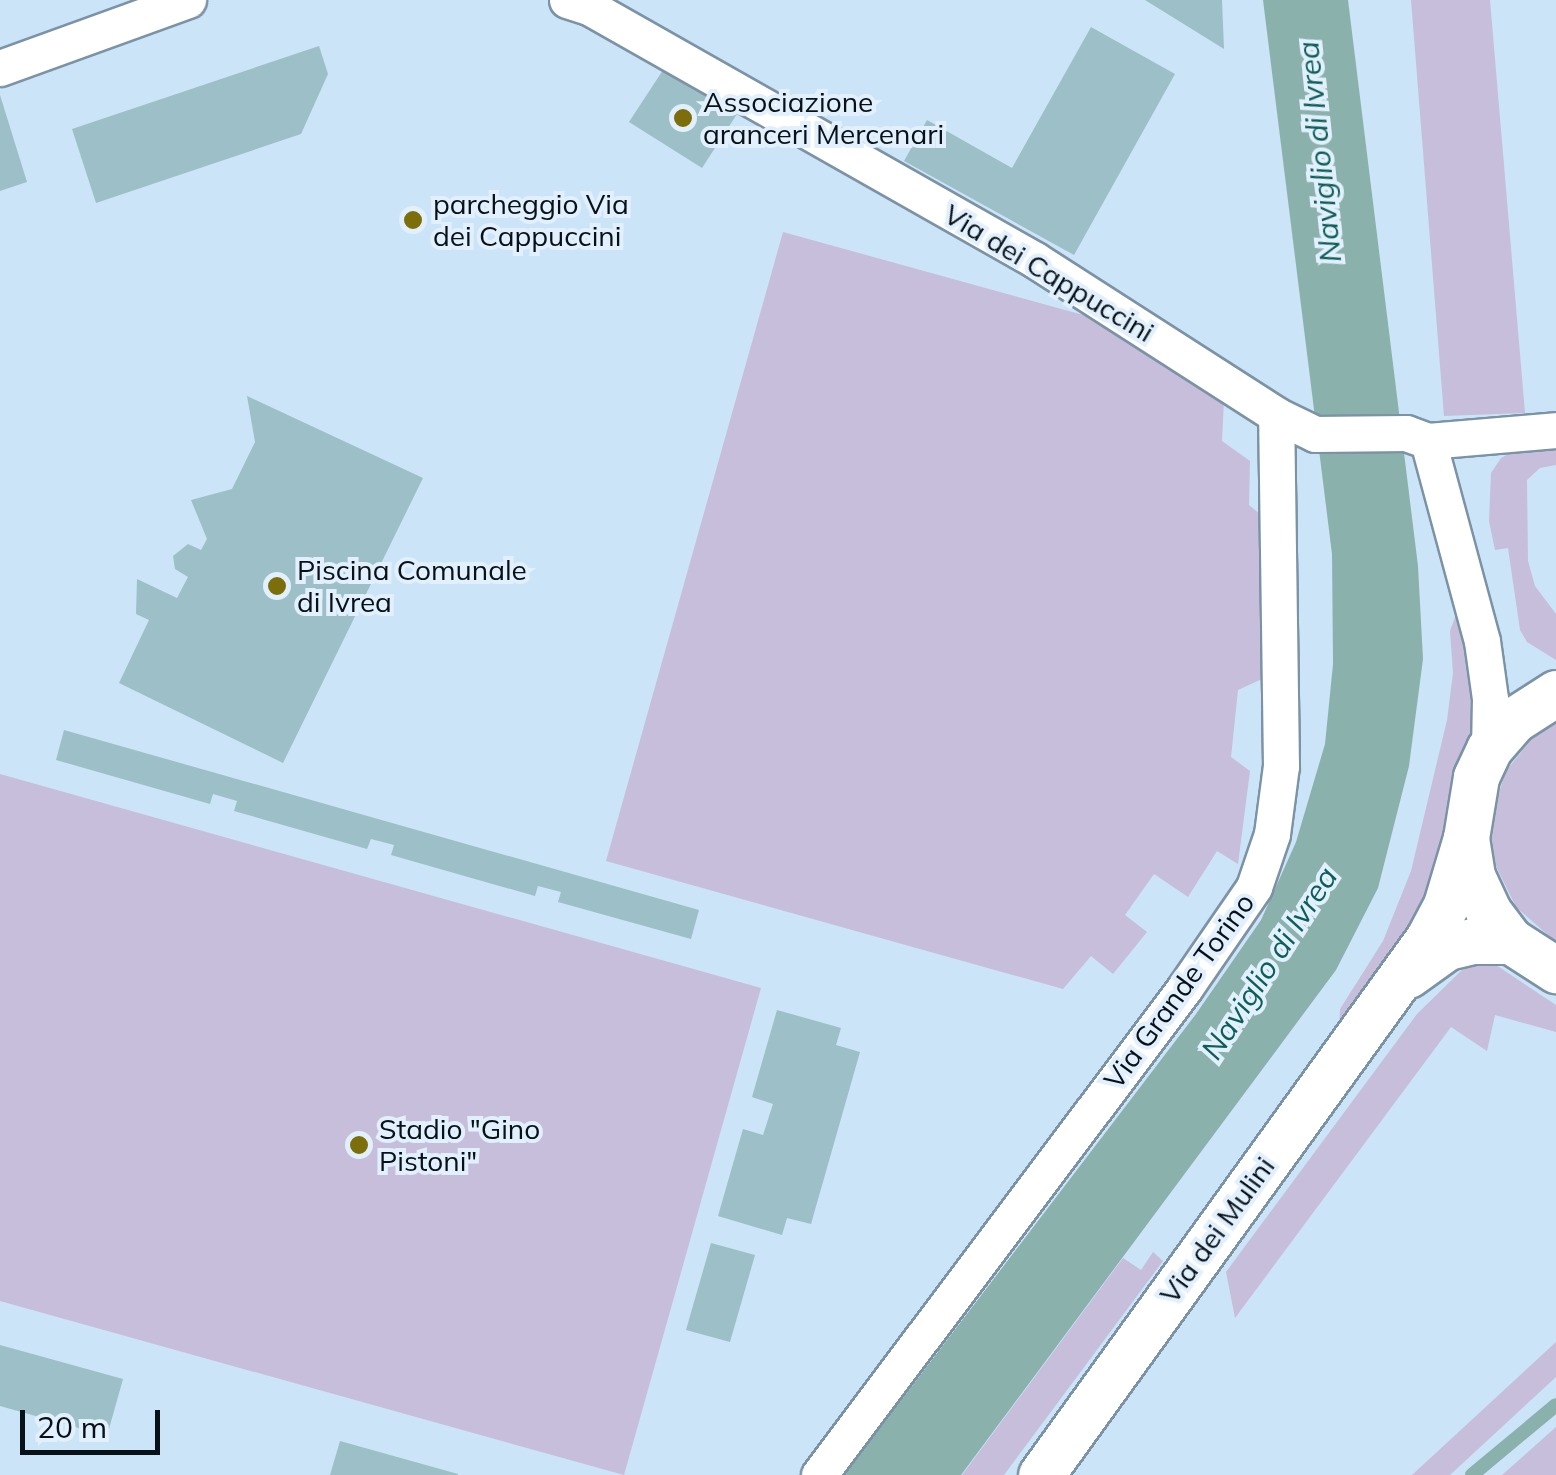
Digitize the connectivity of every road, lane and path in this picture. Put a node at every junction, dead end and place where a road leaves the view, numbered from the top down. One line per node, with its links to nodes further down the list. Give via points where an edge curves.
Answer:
1 (188, 0): 3 (street)
2 (567, 0): 4 (street, Via dei Cappuccini, via 1034,260)
3 (0, 68)
4 (1276, 415): 6 (street, Via dei Cappuccini, via 1314,434); 14 (street, Via Grande Torino, via 1282,766 1272,834 1254,887)
5 (1556, 430): 6 (street, Via dei Cappuccini)
6 (1417, 437): 7 (street)
7 (1482, 641): 8 (street, via 1513,682); 9 (street)
8 (1550, 695): 9 (street, via 1514,720)
9 (1489, 749): 10 (street, via 1476,777)
10 (1466, 838): 11 (street, via 1472,876); 13 (street, Via dei Mulini, via 1446,905)
11 (1512, 941): 12 (street); 13 (street, Via dei Mulini, via 1447,947)
12 (1556, 970)
13 (1395, 986): 15 (street, Via dei Mulini)
14 (819, 1475)
15 (1041, 1475)

